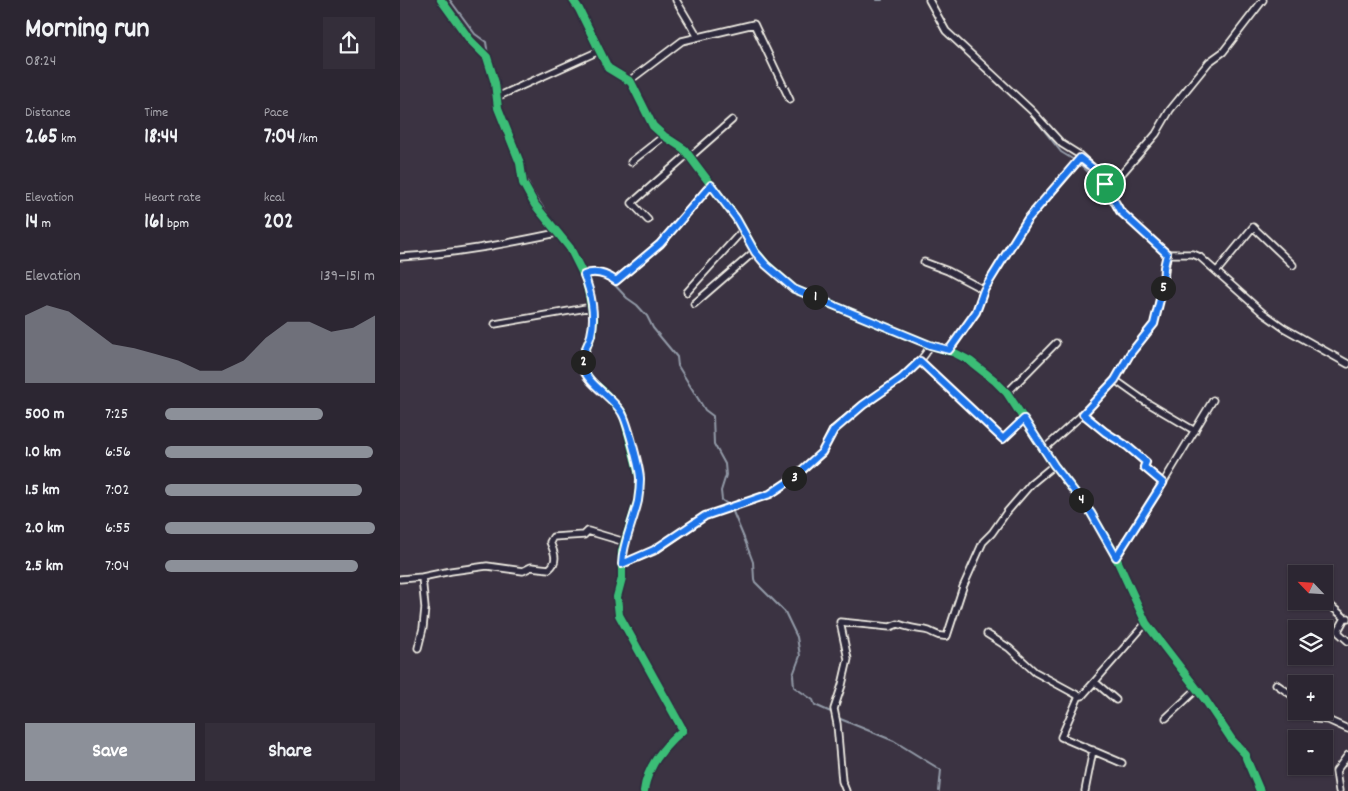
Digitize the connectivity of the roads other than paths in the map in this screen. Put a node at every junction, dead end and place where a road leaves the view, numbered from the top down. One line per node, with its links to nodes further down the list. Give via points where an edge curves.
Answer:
1 (441, 0): 9 (street, via 470,40 487,57)
2 (573, 0): 7 (street)
3 (676, 0): 6 (street)
4 (929, 0): 14 (street, via 946,32)
5 (1263, 0): 16 (street, via 1223,52 1209,62 1170,110 1156,134 1119,177)
6 (698, 37): 8 (street, via 682,41); 10 (street, via 754,24)
7 (599, 51): 8 (street, via 608,68); 9 (street)
8 (628, 81): 12 (street, via 653,126)
9 (497, 97): 20 (street, via 524,183 535,205)
10 (790, 100)
11 (732, 120): 13 (street)
12 (664, 136): 13 (street); 15 (street)
13 (689, 155): 17 (street); 18 (street, via 632,203)
14 (1080, 158): 16 (street); 28 (street, via 1027,220)
15 (631, 162)
16 (1105, 184): 22 (street, via 1120,211)
17 (711, 185): 19 (street); 27 (street, via 660,244 616,281 605,274)
18 (648, 220)
19 (742, 231): 21 (street); 29 (street)
20 (557, 233): 23 (street, via 429,256); 27 (street, via 570,248)
21 (755, 252): 30 (street); 34 (street, via 794,289)
22 (1167, 254): 26 (street, via 1200,256); 38 (street, via 1154,324 1130,354)
23 (400, 258)
24 (924, 262): 28 (street)
25 (1293, 265): 26 (street, via 1252,227)
26 (1217, 271): 37 (street, via 1284,328)
27 (584, 275): 31 (street)
28 (984, 290): 35 (street, via 976,312)
29 (687, 292)
30 (694, 304)
31 (592, 307): 32 (street); 47 (street, via 594,320 582,357 584,370 622,413 640,478 638,500)
32 (495, 324)
33 (1056, 343): 39 (street)
34 (930, 345): 35 (street); 36 (street)
35 (949, 350): 39 (street, via 970,361)
36 (920, 361): 42 (street, via 1003,439); 49 (street, via 834,430 822,452 791,480 770,494 705,516 654,550)
37 (1348, 364)
38 (1115, 380): 41 (street); 43 (street)
39 (1007, 393): 42 (street)
40 (1213, 400): 43 (street)
41 (1083, 414): 44 (street); 46 (street, via 1146,462 1144,467)
42 (1024, 419): 44 (street)
43 (1195, 431): 46 (street)
44 (1044, 449): 45 (street)
45 (1054, 465): 48 (street, via 1091,513); 71 (street, via 1031,484 983,542 963,587 947,636 940,637 926,630 918,631 898,624 840,622 848,659 834,709 842,781)
46 (1163, 483): 48 (street)
47 (625, 542): 49 (street); 50 (street, via 588,531 584,535 553,537 550,542 556,557 549,569 531,567 523,571 487,566)
48 (1116, 557): 54 (street)
49 (622, 564): 70 (street, via 617,597 619,615 682,730 651,766)
50 (422, 577): 51 (street); 57 (street, via 425,608)
51 (400, 579)
52 (1333, 608): 53 (street)
53 (1346, 618): 56 (street, via 1339,633)
54 (1146, 624): 58 (street); 60 (street)
55 (987, 634): 62 (street, via 1009,648 1035,672)
56 (1348, 641)
57 (418, 648)
58 (1095, 682): 62 (street); 63 (street)
59 (1276, 684): 61 (street)
60 (1197, 689): 64 (street); 73 (street, via 1246,755)
61 (1288, 692)
62 (1079, 696): 67 (street, via 1061,737)
63 (1116, 700)
64 (1166, 718)
65 (1328, 720): 66 (street)
66 (1348, 729)
67 (1092, 750): 69 (street); 72 (street)
68 (1348, 755): 74 (street, via 1336,771)
69 (1122, 763)
70 (644, 791)
71 (846, 791)
72 (1085, 791)
73 (1260, 791)
74 (1339, 791)

